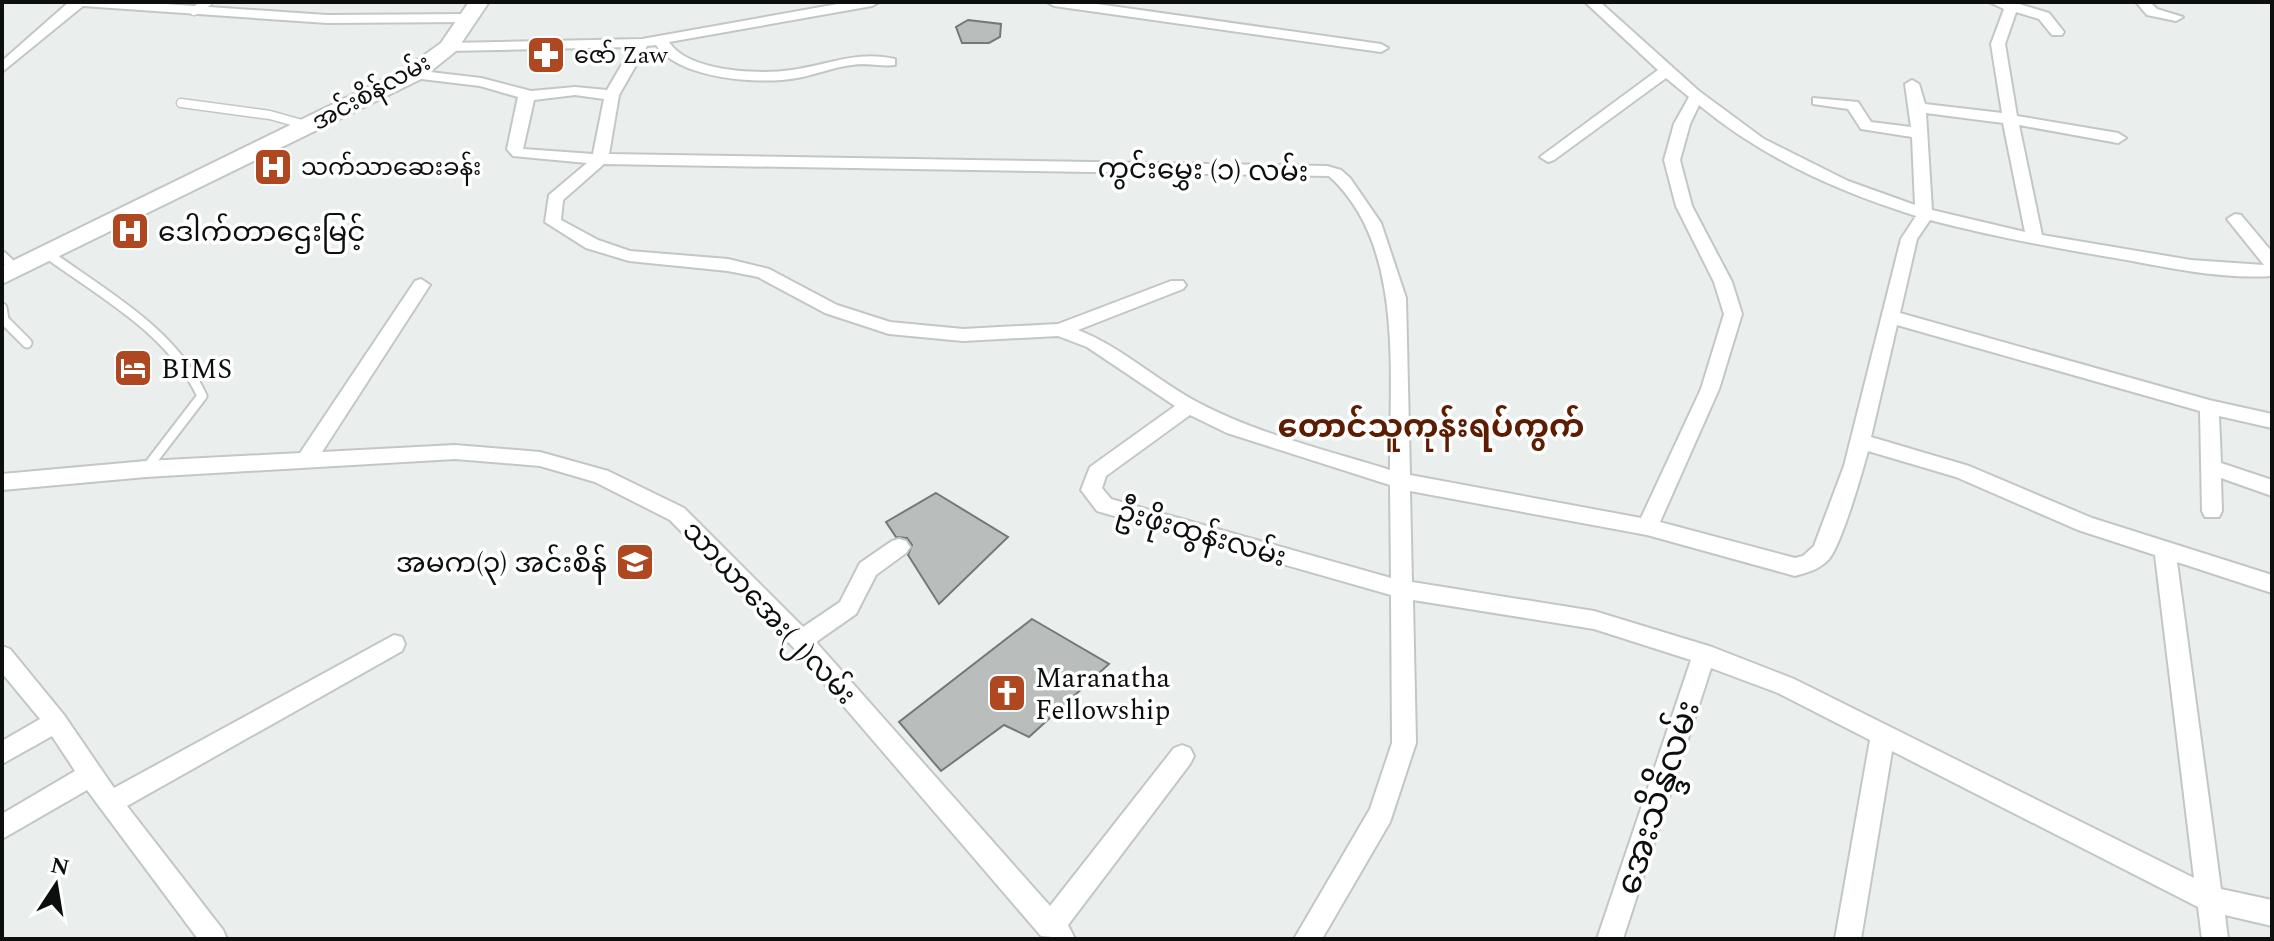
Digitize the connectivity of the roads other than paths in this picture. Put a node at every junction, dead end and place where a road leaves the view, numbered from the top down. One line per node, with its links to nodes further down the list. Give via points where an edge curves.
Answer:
1 (78, 2): 9 (street); 17 (street)
2 (208, 2): 9 (lane)
3 (872, 2): 12 (street)
4 (1054, 2): 15 (street)
5 (1592, 2): 18 (street)
6 (2143, 2): 10 (street, via 2152,12)
7 (2007, 3): 11 (street, via 2044,16); 27 (street, via 1998,44)
8 (474, 10): 9 (street, via 327,19); 14 (main road, အင်းစိန်လမ်း)
9 (194, 11)
10 (2176, 17)
11 (2057, 32)
12 (661, 41): 13 (street); 16 (street, via 671,55 684,61 751,75 780,76 862,56)
13 (642, 43): 14 (street); 22 (street)
14 (449, 47): 19 (main road, အင်းစိန်လမ်း)
15 (1381, 48)
16 (890, 62)
17 (2, 68)
18 (1669, 69): 23 (street); 31 (street)
19 (413, 74): 21 (street); 28 (main road, အင်းစိန်လမ်း)
20 (1912, 84): 26 (street)
21 (524, 92): 22 (street); 32 (street, via 527,102 516,151)
22 (612, 95): 32 (street)
23 (1696, 97): 33 (street, via 1760,142 1844,185); 56 (street, via 1672,160 1684,206 1723,282 1733,314 1710,389)
24 (1818, 101): 29 (street, via 1853,105 1866,126)
25 (181, 103): 28 (lane)
26 (1918, 108): 27 (street); 29 (street)
27 (2010, 119): 30 (street); 35 (street)
28 (310, 126): 36 (main road, အင်းစိန်လမ်း)
29 (1919, 133): 33 (street)
30 (2118, 138)
31 (1548, 157)
32 (600, 159): 43 (street, via 555,199 553,222 592,244 629,256 763,273 831,309 889,328 963,335); 52 (street, ကွင်းမွှေး (၁) လမ်း, via 1335,173 1373,223 1397,298)
33 (1924, 216): 35 (street); 42 (street, via 1909,239)
34 (2235, 219): 38 (street)
35 (2035, 240): 38 (street)
36 (48, 254): 37 (main road, အင်းစိန်လမ်း); 51 (lane, via 157,334 192,374 202,396)
37 (7, 267)
38 (2271, 272)
39 (421, 285): 49 (street)
40 (1177, 285): 43 (street)
41 (2, 308): 44 (lane, via 4,320)
42 (1888, 316): 46 (street); 48 (street)
43 (1060, 330): 45 (street, via 1093,343)
44 (27, 343)
45 (1189, 406): 52 (street, via 1234,428); 60 (street, ဦးဖိုးထွန်းလမ်း, via 1097,472 1091,490 1104,505)
46 (2209, 407): 47 (street); 50 (street)
47 (2272, 421)
48 (1860, 441): 56 (street, via 1823,551 1810,563 1795,567); 58 (street, via 1962,471)
49 (307, 459): 51 (street, သာယာအေး(၂)လမ်း); 61 (street, သာယာအေး(၂)လမ်း, via 455,452 540,459 601,476 677,514)
50 (2211, 467): 54 (street); 55 (street)
51 (146, 469): 53 (street, သာယာအေး(၂)လမ်း)
52 (1400, 481): 56 (street); 60 (street, ကွင်းမွှေး (၁) လမ်း)
53 (2, 482)
54 (2272, 488)
55 (2212, 511)
56 (1647, 527)
57 (899, 547): 61 (street, via 868,569 848,608)
58 (2165, 552): 59 (street); 72 (street)
59 (2272, 584)
60 (1399, 589): 63 (street, via 1594,620); 76 (street, ကွင်းမွှေး (၁) လမ်း, via 1404,743 1381,814)
61 (801, 640): 74 (street, သာယာအေး(၂)လမ်း)
62 (394, 644): 70 (street)
63 (1704, 654): 66 (street, via 1786,686); 77 (street, အေးသိန္ဒိလမ်း)
64 (2, 656): 65 (street)
65 (56, 722): 67 (street); 69 (street)
66 (1883, 734): 72 (street); 78 (street)
67 (2, 753)
68 (1182, 756): 74 (street)
69 (91, 775): 70 (street); 71 (street)
70 (110, 803): 75 (street)
71 (2, 827)
72 (2209, 899): 73 (street); 79 (street)
73 (2272, 913)
74 (1056, 933)
75 (214, 939)
76 (1307, 939)
77 (1610, 939)
78 (1848, 939)
79 (2215, 939)

